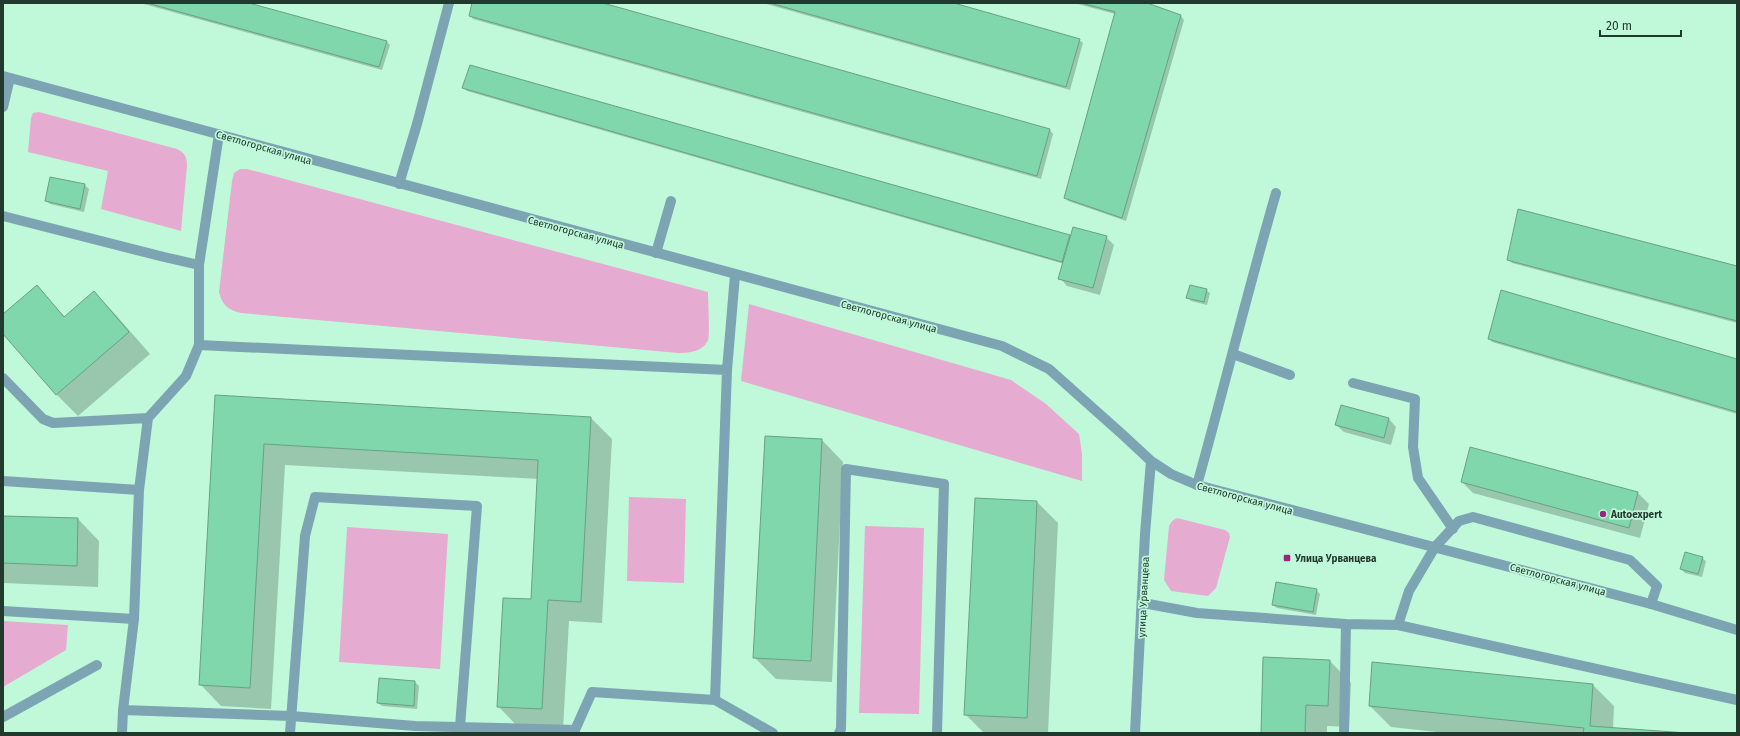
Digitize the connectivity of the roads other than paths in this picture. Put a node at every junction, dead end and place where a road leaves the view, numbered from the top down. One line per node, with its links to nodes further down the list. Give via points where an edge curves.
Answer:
1 (449, 3): 5 (street)
2 (6, 77): 3 (street); 4 (street, Светлогорская улица)
3 (3, 107)
4 (219, 134): 5 (street, Светлогорская улица); 10 (street)
5 (399, 184): 9 (street, Светлогорская улица)
6 (1276, 193): 13 (street, via 1241,314)
7 (671, 201): 9 (street)
8 (3, 216): 10 (street)
9 (656, 253): 11 (street, Светлогорская улица)
10 (199, 265): 12 (street)
11 (734, 275): 14 (street); 19 (street, Светлогорская улица, via 1002,346 1049,369)
12 (199, 345): 14 (street); 18 (street, via 186,376)
13 (1233, 354): 15 (street); 21 (street)
14 (727, 370): 33 (street)
15 (1290, 375)
16 (3, 378): 18 (street, via 43,419 53,423)
17 (1353, 383): 23 (street, via 1414,399 1413,447 1418,478)
18 (148, 418): 22 (street)
19 (1151, 462): 21 (street, Светлогорская улица, via 1170,474); 25 (street, улица Урванцева)
20 (3, 480): 22 (street)
21 (1197, 485): 24 (street, Светлогорская улица)
22 (139, 490): 28 (street)
23 (1453, 529): 24 (street); 26 (street, via 1459,521 1473,517 1630,560 1657,586)
24 (1435, 547): 26 (street, Светлогорская улица); 30 (street, via 1409,590)
25 (1143, 603): 29 (street, via 1197,613); 45 (street, улица Урванцева)
26 (1651, 604): 31 (street, Светлогорская улица)
27 (3, 611): 28 (street)
28 (134, 619): 35 (street)
29 (1346, 624): 30 (street); 46 (street)
30 (1398, 624): 34 (street)
31 (1737, 630)
32 (97, 665): 36 (street)
33 (715, 700): 38 (street, via 592,692 575,730); 42 (street)
34 (1737, 700)
35 (123, 710): 37 (street); 40 (street)
36 (3, 716)
37 (291, 716): 38 (street, via 305,536 315,497 477,506); 39 (street); 41 (street)
38 (460, 727): 39 (street)
39 (415, 729)
40 (122, 733)
41 (290, 733)
42 (773, 733)
43 (839, 733): 44 (street, via 842,729 846,470 944,484)
44 (937, 733)
45 (1135, 733)
46 (1344, 733)

